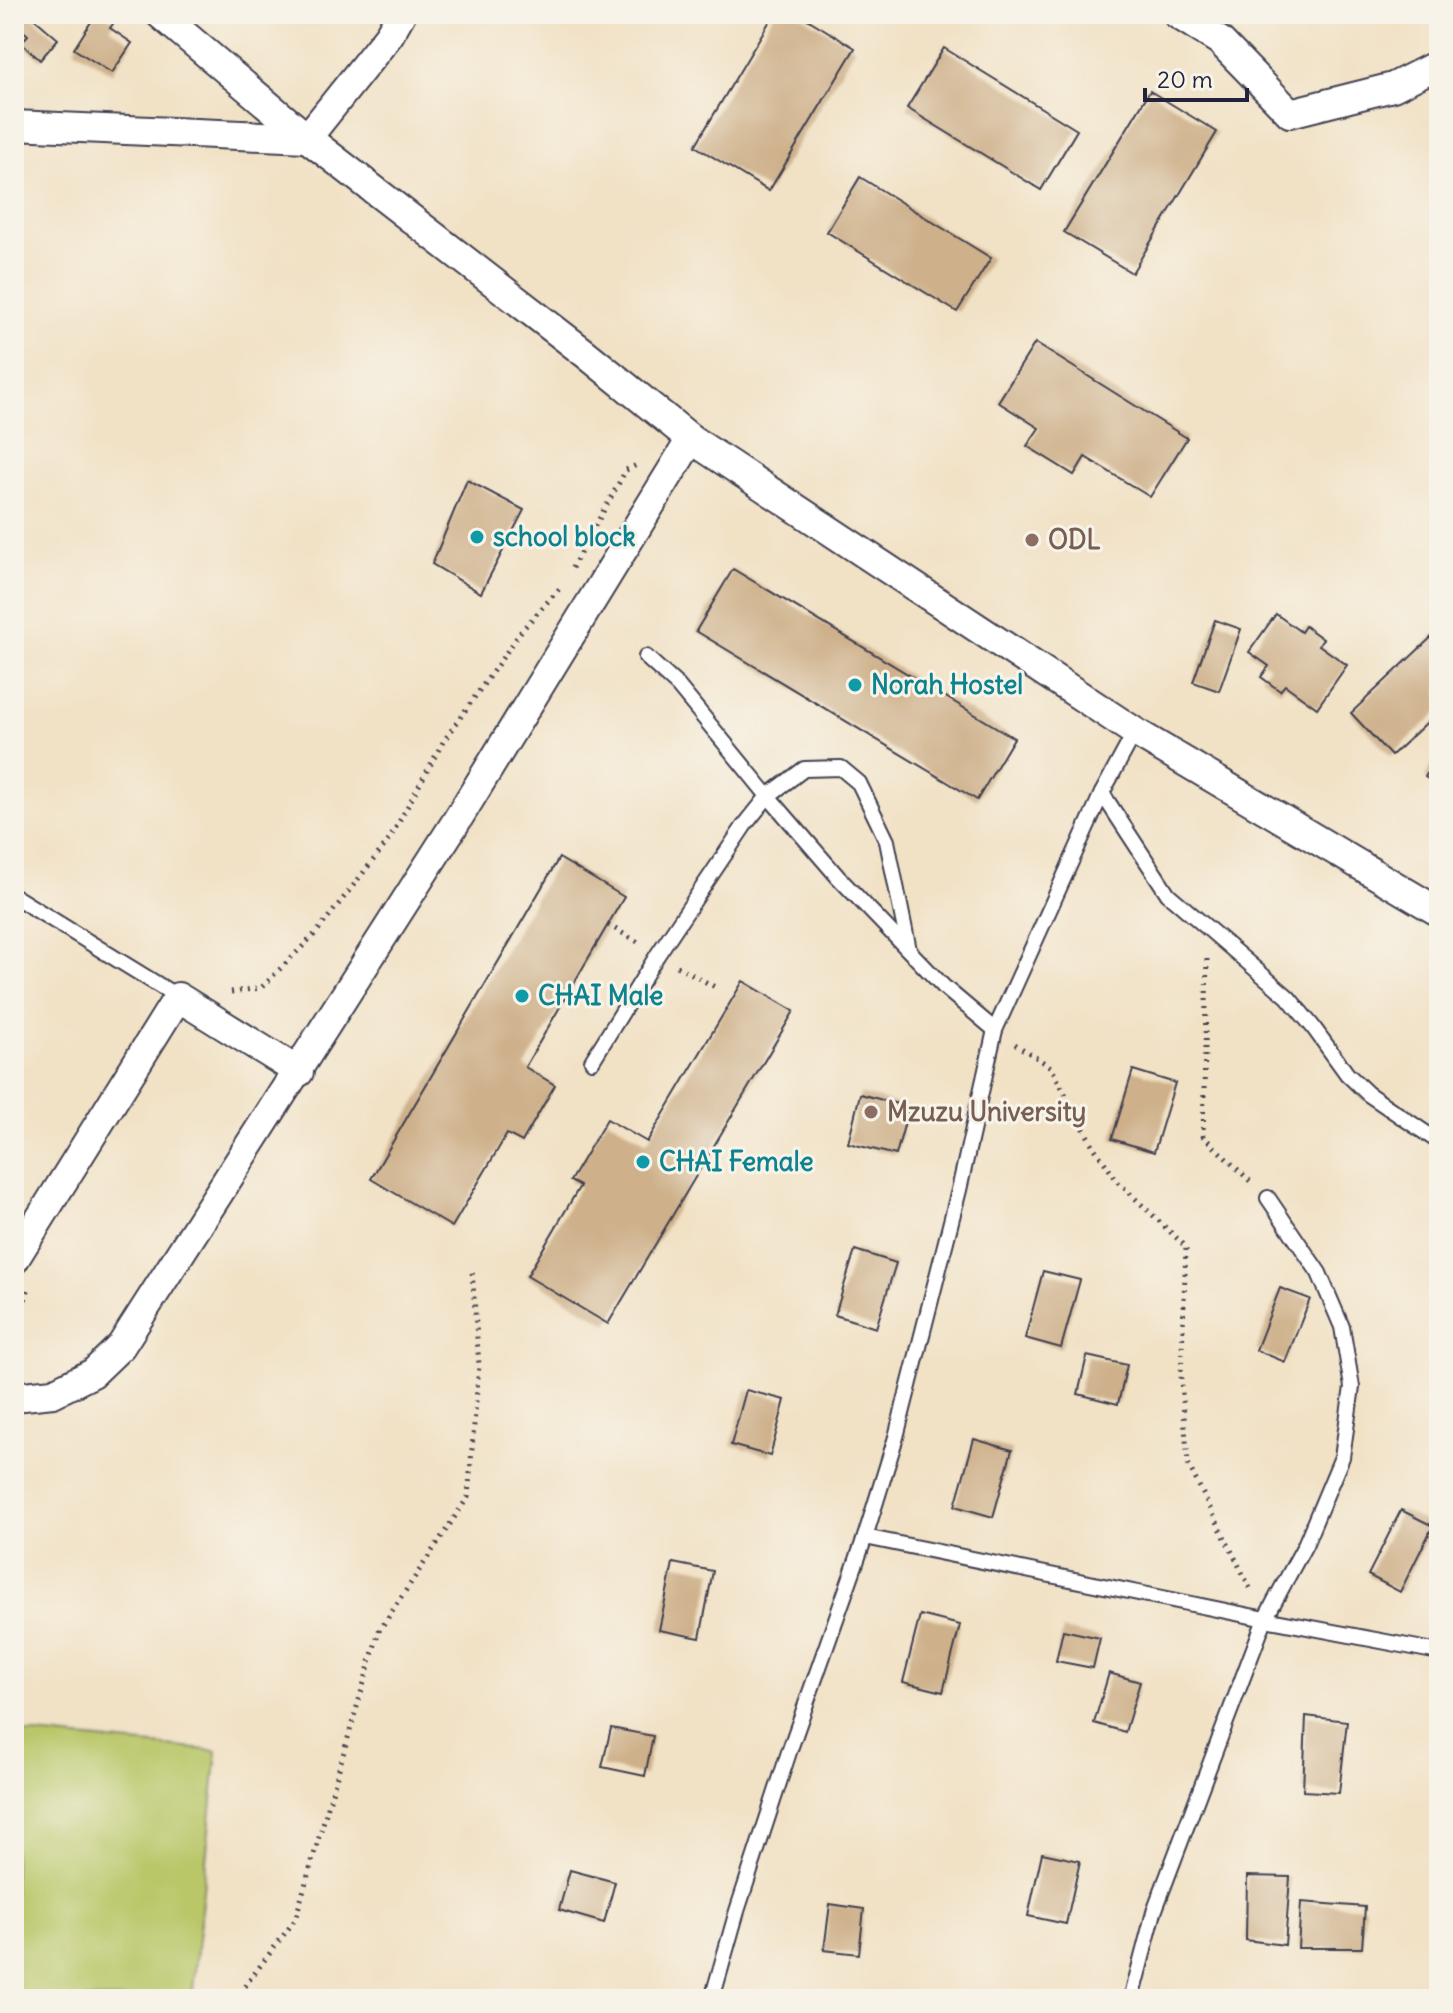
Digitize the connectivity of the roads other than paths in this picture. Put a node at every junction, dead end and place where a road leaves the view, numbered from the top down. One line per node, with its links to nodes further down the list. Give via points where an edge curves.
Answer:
1 (160, 14): 6 (street)
2 (401, 14): 6 (street)
3 (1177, 14): 4 (street, via 1220,41 1290,113 1393,87)
4 (1439, 64)
5 (14, 125): 6 (street)
6 (307, 138): 7 (street)
7 (691, 439): 9 (street); 18 (street)
8 (646, 657): 11 (lane, via 678,686)
9 (1135, 732): 10 (lane); 13 (street)
10 (1102, 793): 16 (lane); 19 (lane, via 1168,894 1288,997 1368,1094)
11 (768, 796): 14 (lane); 14 (lane, via 804,769 841,768 859,783 887,841); 17 (lane, via 658,954)
12 (14, 896): 15 (lane)
13 (1439, 912)
14 (909, 950): 16 (lane)
15 (178, 997): 18 (street); 21 (street)
16 (995, 1030): 23 (lane, via 930,1307)
17 (592, 1061)
18 (299, 1072): 22 (street, via 121,1346 93,1373 53,1393)
19 (1439, 1142)
20 (1268, 1198): 24 (lane, via 1319,1273 1342,1327 1352,1387 1342,1457 1305,1545)
21 (14, 1260)
22 (14, 1397)
23 (865, 1537): 24 (lane); 26 (lane, via 784,1767)
24 (1265, 1619): 25 (lane); 27 (lane, via 1154,1912)
25 (1439, 1652)
26 (712, 1999)
27 (1131, 1999)

